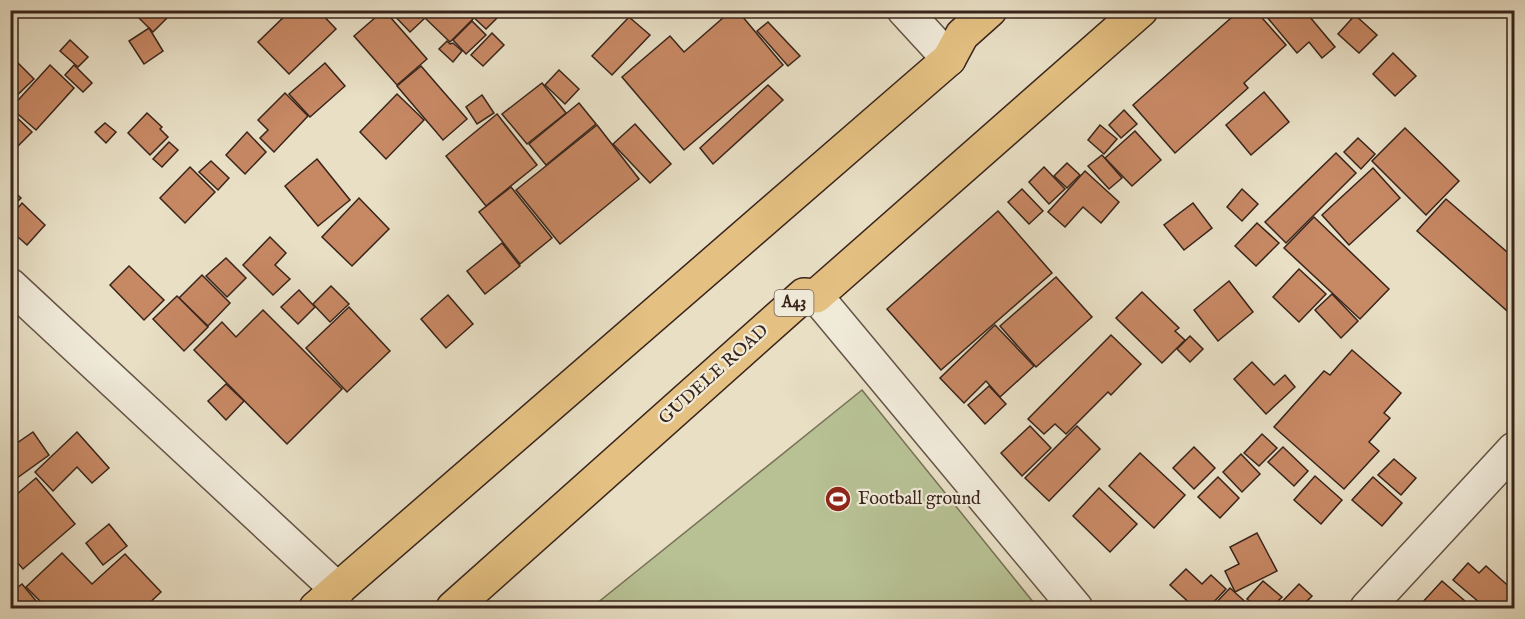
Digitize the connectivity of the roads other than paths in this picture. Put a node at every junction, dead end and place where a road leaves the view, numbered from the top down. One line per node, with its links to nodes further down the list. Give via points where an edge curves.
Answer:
1 (904, 10): 4 (street)
2 (990, 10): 4 (highway, via 962,35)
3 (1141, 10): 6 (highway, GUDELE ROAD / A43)
4 (949, 60): 8 (highway)
5 (10, 285): 8 (street)
6 (816, 296): 9 (highway, GUDELE ROAD / A43, via 804,295); 10 (street)
7 (1515, 448): 11 (street)
8 (327, 599)
9 (453, 609)
10 (1076, 609)
11 (1367, 609)

